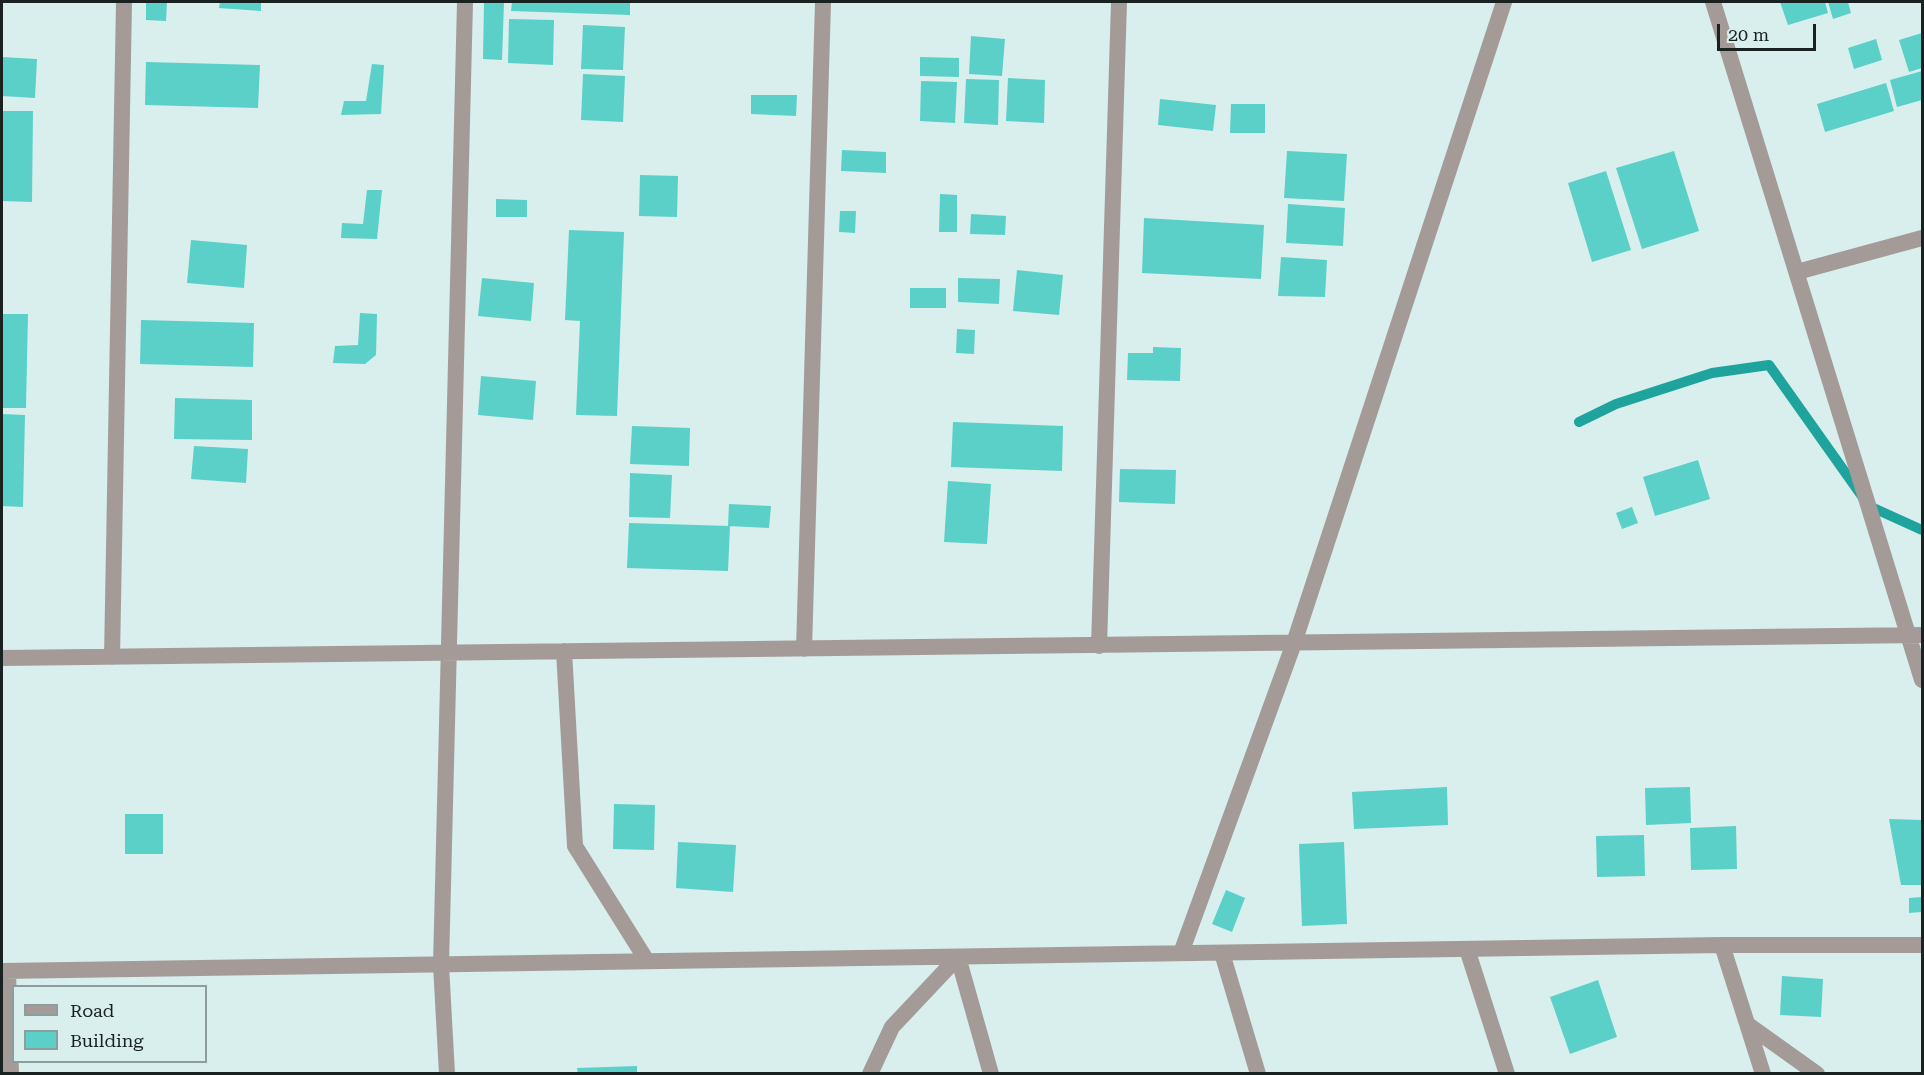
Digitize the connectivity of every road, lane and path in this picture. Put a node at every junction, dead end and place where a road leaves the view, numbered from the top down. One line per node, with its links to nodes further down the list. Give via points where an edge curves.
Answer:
1 (124, 2): 15 (street)
2 (465, 2): 14 (street)
3 (823, 2): 12 (street)
4 (1119, 2): 11 (street)
5 (1504, 2): 10 (street)
6 (1713, 2): 8 (street)
7 (1923, 238): 8 (street)
8 (1797, 272): 9 (street)
9 (1915, 635): 10 (street); 17 (street)
10 (1294, 643): 11 (street); 21 (street)
11 (1099, 646): 12 (street)
12 (804, 649): 13 (street)
13 (564, 651): 14 (street); 24 (street, via 575,846)
14 (448, 653): 15 (street); 25 (street)
15 (112, 657): 16 (street)
16 (2, 658)
17 (1923, 680)
18 (1722, 945): 19 (street); 20 (street); 27 (street)
19 (1923, 945)
20 (1467, 949): 22 (street); 33 (street)
21 (1181, 953): 22 (street); 23 (street)
22 (1222, 953): 32 (street)
23 (958, 957): 24 (street); 30 (street, via 892,1027); 31 (street)
24 (646, 961): 25 (street)
25 (441, 964): 26 (street); 29 (street)
26 (5, 971): 28 (street)
27 (1747, 1024): 34 (street); 35 (street)
28 (11, 1074)
29 (447, 1074)
30 (870, 1074)
31 (991, 1074)
32 (1258, 1074)
33 (1507, 1074)
34 (1763, 1074)
35 (1817, 1074)

